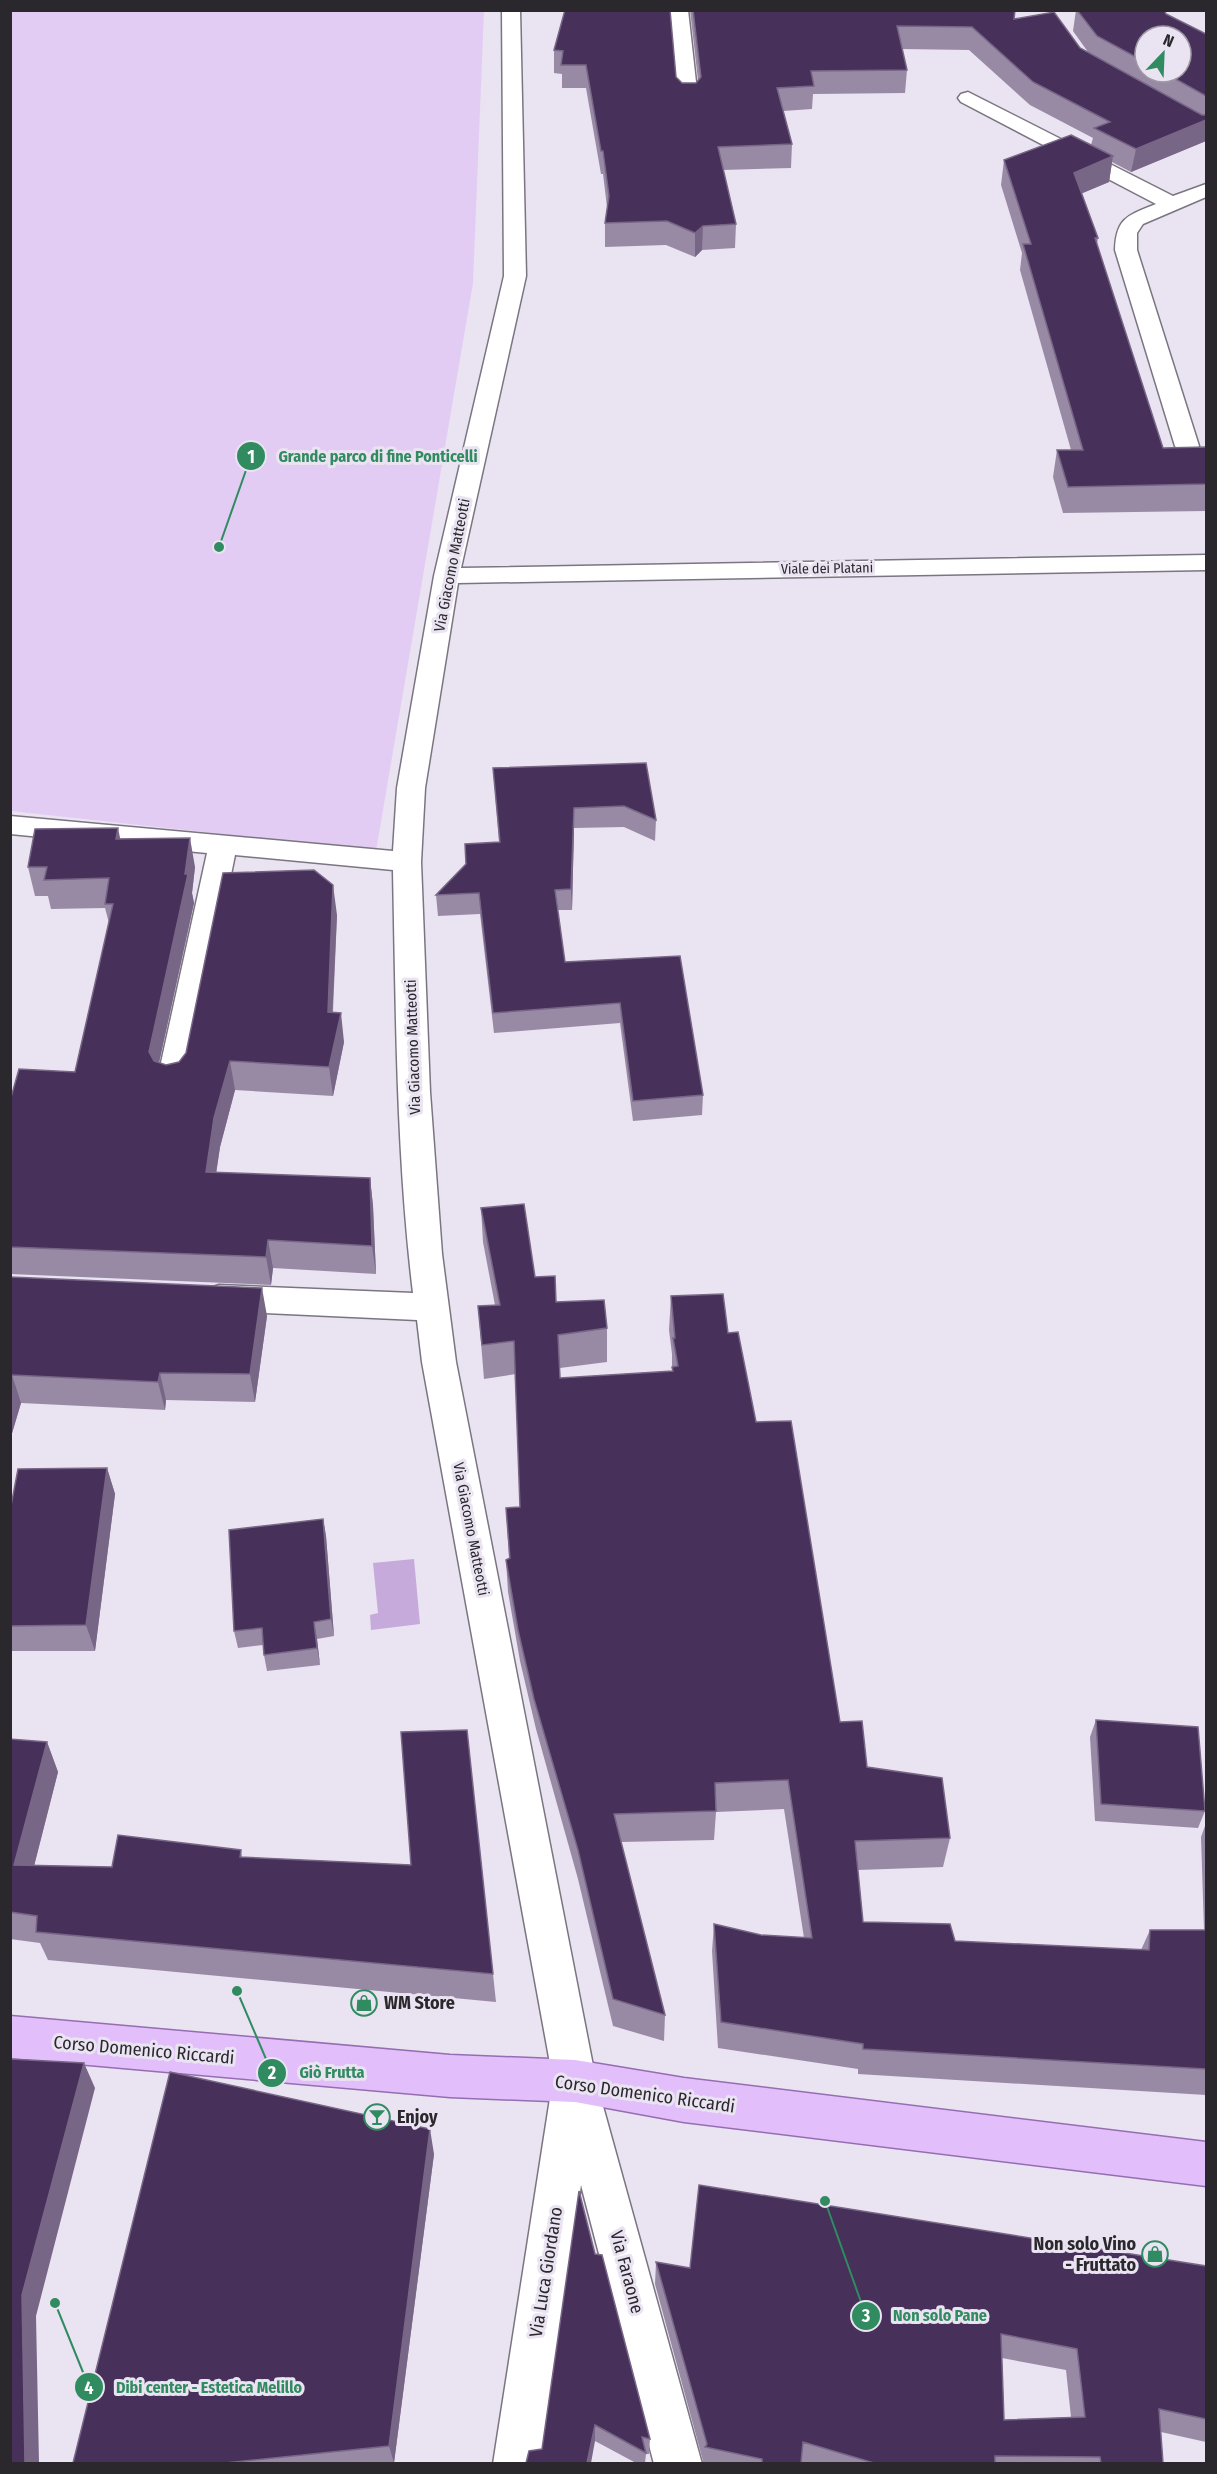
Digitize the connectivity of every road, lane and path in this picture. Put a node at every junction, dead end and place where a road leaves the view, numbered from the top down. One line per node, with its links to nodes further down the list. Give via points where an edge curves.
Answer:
1 (511, 10): 10 (street, Via Giacomo Matteotti, via 515,276)
2 (679, 10): 4 (street)
3 (968, 98): 6 (street)
4 (688, 100)
5 (1206, 190): 6 (street)
6 (1174, 205): 7 (street, via 1136,220 1126,232 1126,249)
7 (1187, 446)
8 (1206, 544): 10 (street, Viale dei Platani, via 519,554)
9 (1206, 562): 10 (street, Viale dei Platani, via 517,573)
10 (450, 563): 13 (street, Via Giacomo Matteotti, via 411,788)
11 (10, 825): 12 (street)
12 (223, 845): 13 (street); 14 (street)
13 (407, 862): 16 (street, Via Giacomo Matteotti, via 414,1092)
14 (173, 1082)
15 (186, 1297): 16 (street)
16 (432, 1307): 18 (street, Via Giacomo Matteotti, via 441,1374)
17 (10, 2037): 18 (main road, Corso Domenico Riccardi, via 438,2075)
18 (575, 2081): 19 (main road, Corso Domenico Riccardi, via 684,2100); 20 (street, Via Luca Giordano); 21 (street, Via Faraone)
19 (1206, 2164)
20 (517, 2463)
21 (678, 2463)

